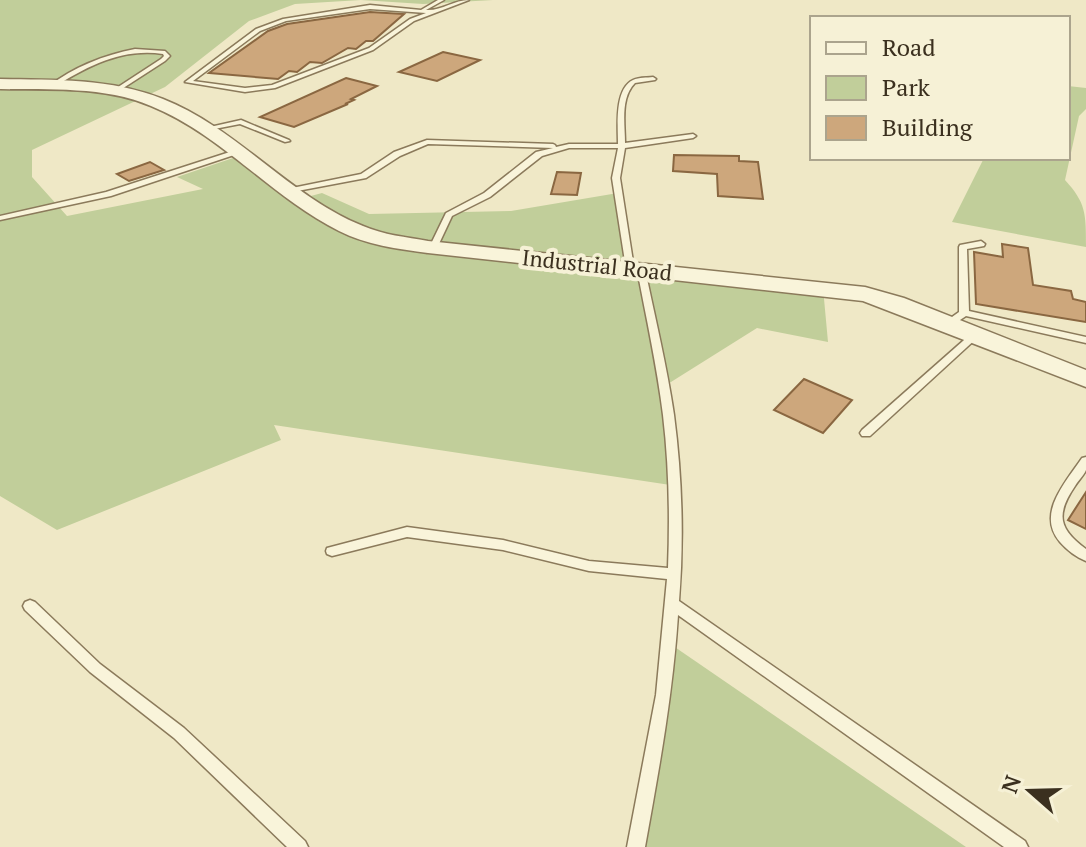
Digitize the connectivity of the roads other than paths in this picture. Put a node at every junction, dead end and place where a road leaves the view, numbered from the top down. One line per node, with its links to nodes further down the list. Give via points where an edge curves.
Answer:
1 (442, 0): 3 (lane)
2 (467, 0): 3 (lane)
3 (426, 11): 3 (lane, via 371,49 284,83 245,90 188,82 270,24 360,8)
4 (653, 79): 12 (lane, via 631,83 623,98)
5 (0, 84): 6 (street, Industrial Road)
6 (52, 86): 7 (street, Industrial Road); 7 (lane, via 117,54 165,53)
7 (123, 94): 8 (street, Industrial Road, via 156,101)
8 (204, 129): 10 (lane, via 241,122); 13 (street, Industrial Road)
9 (693, 136): 12 (lane)
10 (287, 141)
11 (568, 146): 12 (lane); 14 (lane, via 427,142 363,176); 17 (lane, via 539,154 487,195 449,215)
12 (622, 146): 18 (lane, via 616,178)
13 (239, 152): 14 (street, Industrial Road); 15 (lane, via 108,194)
14 (292, 190): 17 (street, Industrial Road, via 362,234)
15 (0, 218)
16 (981, 244): 19 (lane, via 963,247)
17 (433, 248): 18 (street, Industrial Road)
18 (635, 268): 19 (street, Industrial Road, via 847,291); 27 (lane, via 671,434)
19 (956, 318): 20 (street, Industrial Road); 21 (lane)
20 (975, 335): 22 (street, Industrial Road); 23 (lane)
21 (1086, 340)
22 (1086, 379)
23 (866, 433)
24 (1086, 461): 26 (lane, via 1055,509 1054,526 1063,541)
25 (332, 551): 27 (lane, via 407,532 503,545 589,566)
26 (1086, 556)
27 (673, 574): 28 (lane)
28 (672, 603): 31 (lane, via 658,743); 32 (lane)
29 (30, 606): 30 (lane, via 95,668 179,733)
30 (299, 847)
31 (636, 847)
32 (1019, 847)

